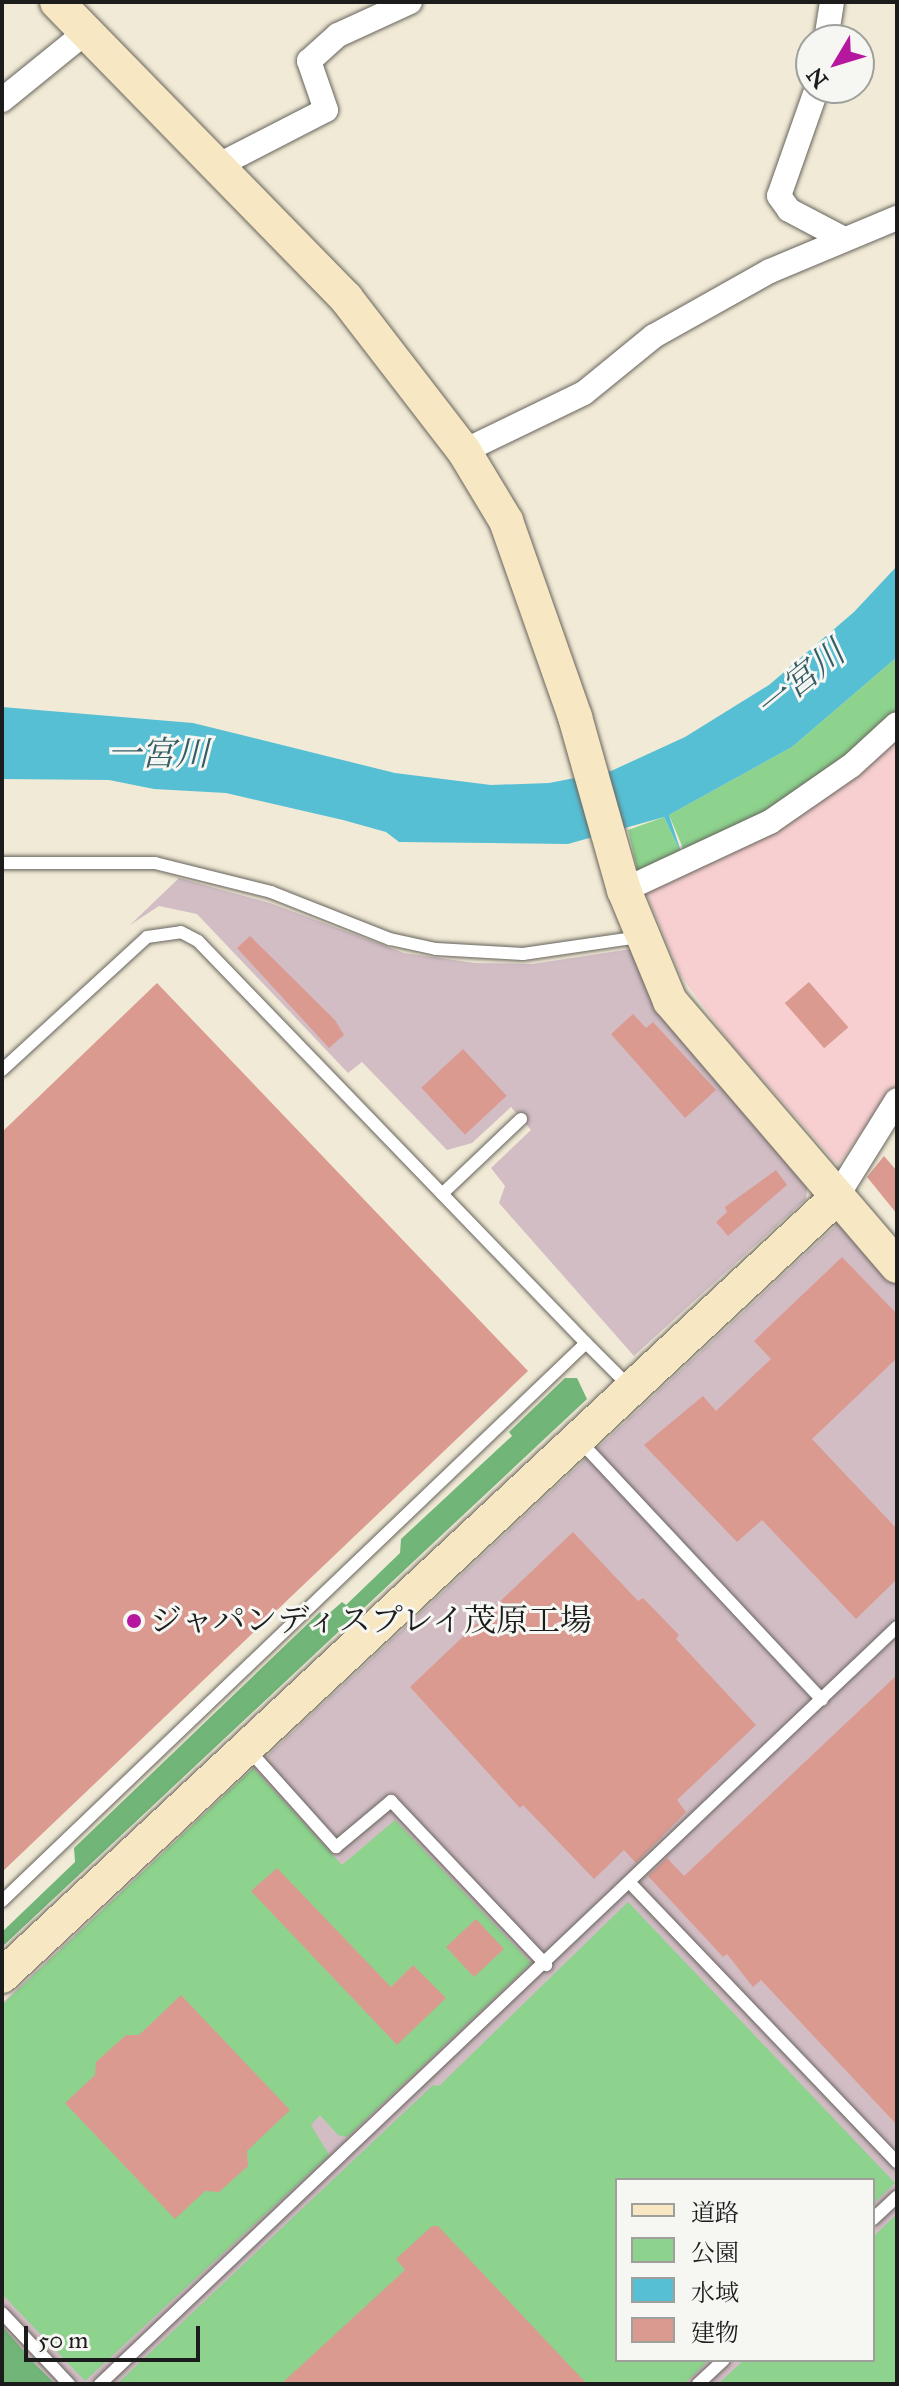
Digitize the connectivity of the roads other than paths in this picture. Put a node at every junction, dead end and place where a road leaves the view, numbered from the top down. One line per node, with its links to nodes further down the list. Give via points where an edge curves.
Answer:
1 (57, 2): 5 (street)
2 (410, 2): 8 (street, via 338,35 309,61 326,110)
3 (832, 2): 4 (street)
4 (829, 24)
5 (86, 32): 6 (street); 8 (street)
6 (2, 100)
7 (811, 104): 10 (street, via 779,196 789,210)
8 (219, 165): 11 (street, via 346,298)
9 (897, 218): 10 (street)
10 (844, 239): 11 (street, via 770,271 654,336 584,393)
11 (464, 451): 14 (street, via 506,521 575,717)
12 (897, 724): 14 (street, via 851,766 770,822)
13 (2, 863): 15 (lane, via 155,863 271,892 390,939 436,949 523,954)
14 (623, 886): 15 (street)
15 (642, 936): 20 (street, via 670,1001)
16 (2, 1070): 19 (lane, via 147,937 181,932 198,941)
17 (897, 1100): 20 (street)
18 (521, 1119): 19 (lane)
19 (442, 1194): 22 (lane)
20 (836, 1198): 21 (street); 23 (street)
21 (897, 1266)
22 (586, 1343): 23 (lane); 29 (lane)
23 (629, 1387): 24 (street)
24 (576, 1437): 26 (lane); 27 (street)
25 (897, 1627): 26 (lane)
26 (822, 1700): 28 (lane)
27 (246, 1747): 30 (lane, via 336,1847 391,1801); 31 (street)
28 (631, 1884): 30 (lane); 32 (lane)
29 (2, 1901)
30 (546, 1965): 38 (lane)
31 (2, 1976)
32 (897, 2162)
33 (897, 2197): 34 (lane)
34 (875, 2217)
35 (2, 2313): 37 (lane)
36 (722, 2362): 39 (lane)
37 (69, 2384)
38 (100, 2384)
39 (698, 2384)

